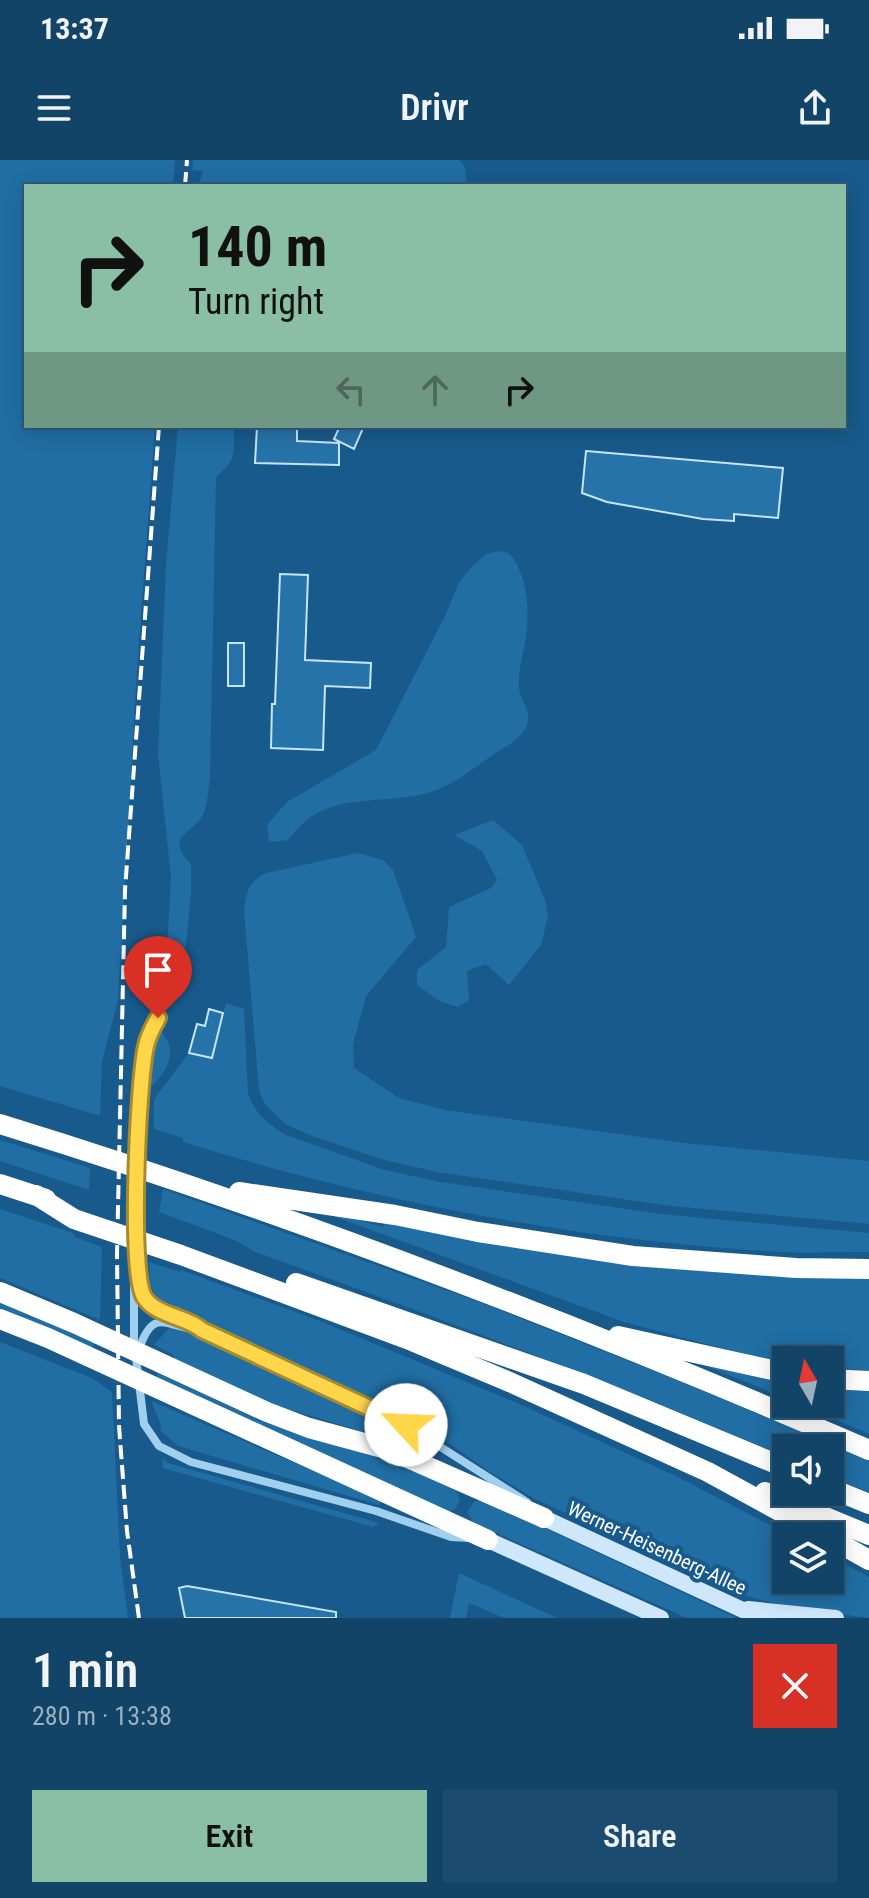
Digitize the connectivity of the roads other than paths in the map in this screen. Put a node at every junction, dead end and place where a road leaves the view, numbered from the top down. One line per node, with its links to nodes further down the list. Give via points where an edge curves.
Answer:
1 (158, 1018): 6 (street, via 146,1044 140,1083)
2 (0, 1124): 4 (highway)
3 (0, 1184): 5 (highway)
4 (189, 1184): 7 (highway, via 633,1256); 10 (highway)
5 (181, 1249): 17 (highway, via 584,1384); 18 (highway, via 412,1341)
6 (137, 1266): 11 (street, Werner-Heisenberg-Allee, via 145,1298); 12 (street)
7 (869, 1269)
8 (0, 1292): 21 (highway, via 267,1412 412,1459)
9 (0, 1319): 24 (highway)
10 (565, 1325): 13 (highway); 16 (highway)
11 (202, 1330): 12 (street, Werner-Heisenberg-Allee, via 156,1323 143,1337); 21 (street, Werner-Heisenberg-Allee, via 406,1425 520,1496)
12 (136, 1360): 24 (street, via 144,1424 167,1451 451,1537)
13 (772, 1370)
14 (844, 1380): 15 (highway)
15 (869, 1381)
16 (869, 1450)
17 (772, 1462)
18 (708, 1472): 22 (highway); 23 (highway)
19 (844, 1494): 20 (highway)
20 (869, 1504)
21 (544, 1518): 27 (street, Werner-Heisenberg-Allee)
22 (800, 1522)
23 (869, 1535)
24 (488, 1540): 28 (street)
25 (844, 1546): 26 (highway)
26 (869, 1560)
27 (738, 1608): 29 (street, Werner-Heisenberg-Allee); 30 (street)
28 (661, 1618)
29 (760, 1618)
30 (836, 1618)

